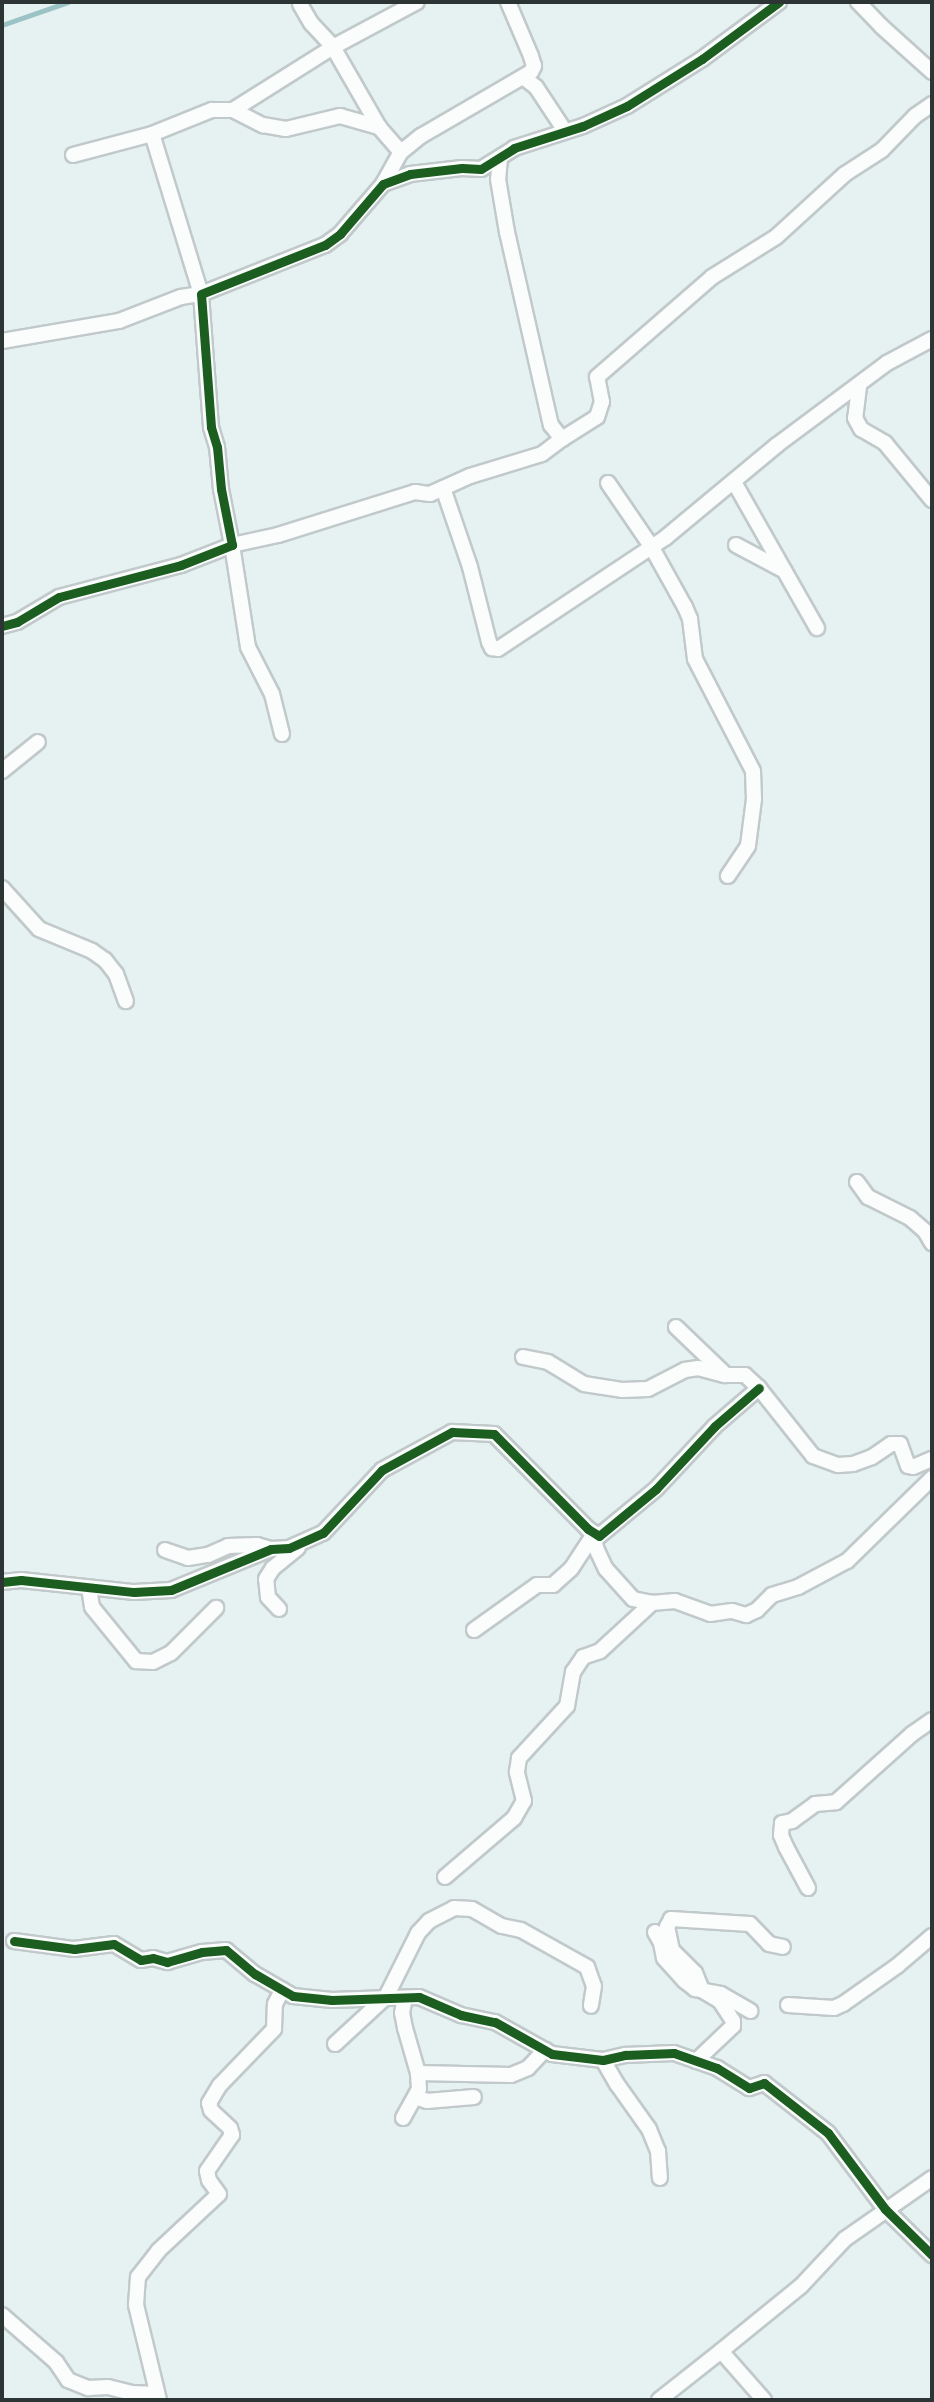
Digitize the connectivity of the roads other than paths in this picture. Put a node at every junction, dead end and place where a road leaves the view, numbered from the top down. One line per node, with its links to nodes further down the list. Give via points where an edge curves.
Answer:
1 (416, 2): 6 (street)
2 (508, 2): 8 (street, via 534,66)
3 (779, 2): 12 (street, via 702,59 627,106)
4 (859, 2): 7 (street)
5 (300, 4): 6 (street)
6 (332, 47): 10 (street); 11 (street)
7 (932, 72)
8 (523, 77): 12 (street, via 536,87); 14 (street, via 462,110)
9 (932, 104): 22 (street, via 776,237 712,277 597,377 602,401 597,416)
10 (233, 110): 11 (street, via 263,125 286,129 340,116); 13 (street, via 212,110)
11 (379, 127): 14 (street)
12 (565, 131): 16 (street, via 514,148)
13 (152, 134): 15 (street); 18 (street)
14 (401, 152): 17 (street)
15 (73, 155)
16 (500, 158): 17 (street, via 481,169 410,174); 22 (street, via 498,179 507,232 551,425)
17 (383, 184): 18 (street, via 325,245)
18 (201, 294): 20 (street, via 119,321); 27 (street, via 211,427)
19 (932, 340): 21 (street, via 887,363)
20 (2, 341)
21 (859, 387): 23 (street); 26 (street, via 855,418 861,429 885,443)
22 (562, 439): 25 (street, via 542,454)
23 (734, 482): 29 (street); 30 (street)
24 (608, 483): 29 (street)
25 (443, 488): 27 (street); 29 (street, via 492,648 517,638)
26 (932, 500)
27 (232, 545): 31 (street, via 181,565 59,597); 33 (street, via 248,647 272,694)
28 (736, 545): 30 (street)
29 (651, 546): 36 (street, via 690,619 695,659 753,771 748,846)
30 (785, 570): 32 (street)
31 (2, 626)
32 (817, 628)
33 (282, 734)
34 (38, 742): 35 (street)
35 (2, 771)
36 (728, 876)
37 (2, 888): 38 (street, via 39,929 105,960)
38 (126, 1001)
39 (856, 1182): 40 (street, via 868,1197 910,1218)
40 (932, 1243)
41 (676, 1327): 43 (street)
42 (523, 1357): 43 (street, via 548,1362 584,1384 622,1390 648,1389 698,1368)
43 (726, 1375): 44 (street, via 745,1375)
44 (759, 1388): 45 (street, via 813,1456 825,1462 853,1464 891,1444 900,1444 908,1466); 47 (street, via 715,1426 656,1489 599,1536)
45 (932, 1459)
46 (932, 1478): 53 (street, via 847,1561 772,1595 746,1615 732,1611 710,1614 675,1601)
47 (594, 1534): 48 (street, via 494,1434 452,1432 382,1470 323,1533); 53 (street, via 596,1548 617,1583 633,1599); 56 (street, via 571,1569 553,1585 537,1585)
48 (304, 1543): 49 (street); 55 (street, via 272,1568 266,1579 268,1597)
49 (271, 1549): 50 (street, via 228,1546 188,1558); 52 (street, via 171,1590)
50 (164, 1550)
51 (2, 1582): 52 (street)
52 (89, 1588): 54 (street, via 92,1607 136,1661 153,1662 171,1653)
53 (652, 1603): 58 (street, via 600,1651 583,1657 573,1672 567,1706 519,1758 517,1772 524,1801 514,1818)
54 (216, 1608)
55 (279, 1609)
56 (474, 1630)
57 (932, 1720): 59 (street, via 835,1802 815,1804 782,1823 781,1835)
58 (445, 1877)
59 (808, 1888)
60 (655, 1932): 65 (street, via 669,1966)
61 (932, 1936): 68 (street, via 843,2004 834,2008)
62 (14, 1941): 64 (street, via 74,1949 114,1944 141,1960 167,1962 226,1950)
63 (783, 1947): 65 (street, via 769,1944 750,1924 671,1919 667,1927 672,1950 695,1973)
64 (282, 1990): 66 (street, via 311,1998); 85 (street, via 275,2004 274,2029 220,2085 209,2103 232,2135 207,2171 219,2194 158,2251 138,2277 136,2305)
65 (702, 1990): 70 (street, via 721,1994); 74 (street, via 720,2001 733,2026)
66 (386, 1997): 67 (street); 69 (street, via 418,1933 454,1908 472,1909 502,1926 521,1930 587,1967 594,1986); 71 (street)
67 (405, 1998): 72 (street, via 419,1997 461,2015 495,2022); 75 (street, via 402,2013)
68 (788, 2005)
69 (592, 2006)
70 (751, 2011)
71 (335, 2044)
72 (545, 2050): 73 (street); 75 (street, via 528,2068 511,2076)
73 (603, 2060): 74 (street, via 674,2053); 79 (street, via 649,2129 658,2151)
74 (696, 2061): 81 (street, via 749,2088 764,2083 782,2095 828,2133)
75 (418, 2073): 76 (street)
76 (415, 2097): 77 (street, via 427,2101); 78 (street)
77 (474, 2097)
78 (403, 2119)
79 (660, 2178)
80 (932, 2178): 81 (street)
81 (885, 2208): 82 (street); 84 (street, via 845,2239 801,2286)
82 (932, 2255)
83 (2, 2315): 85 (street, via 56,2361 68,2380 88,2388 108,2387)
84 (721, 2351): 86 (street); 87 (street)
85 (158, 2397)
86 (659, 2400)
87 (764, 2400)

